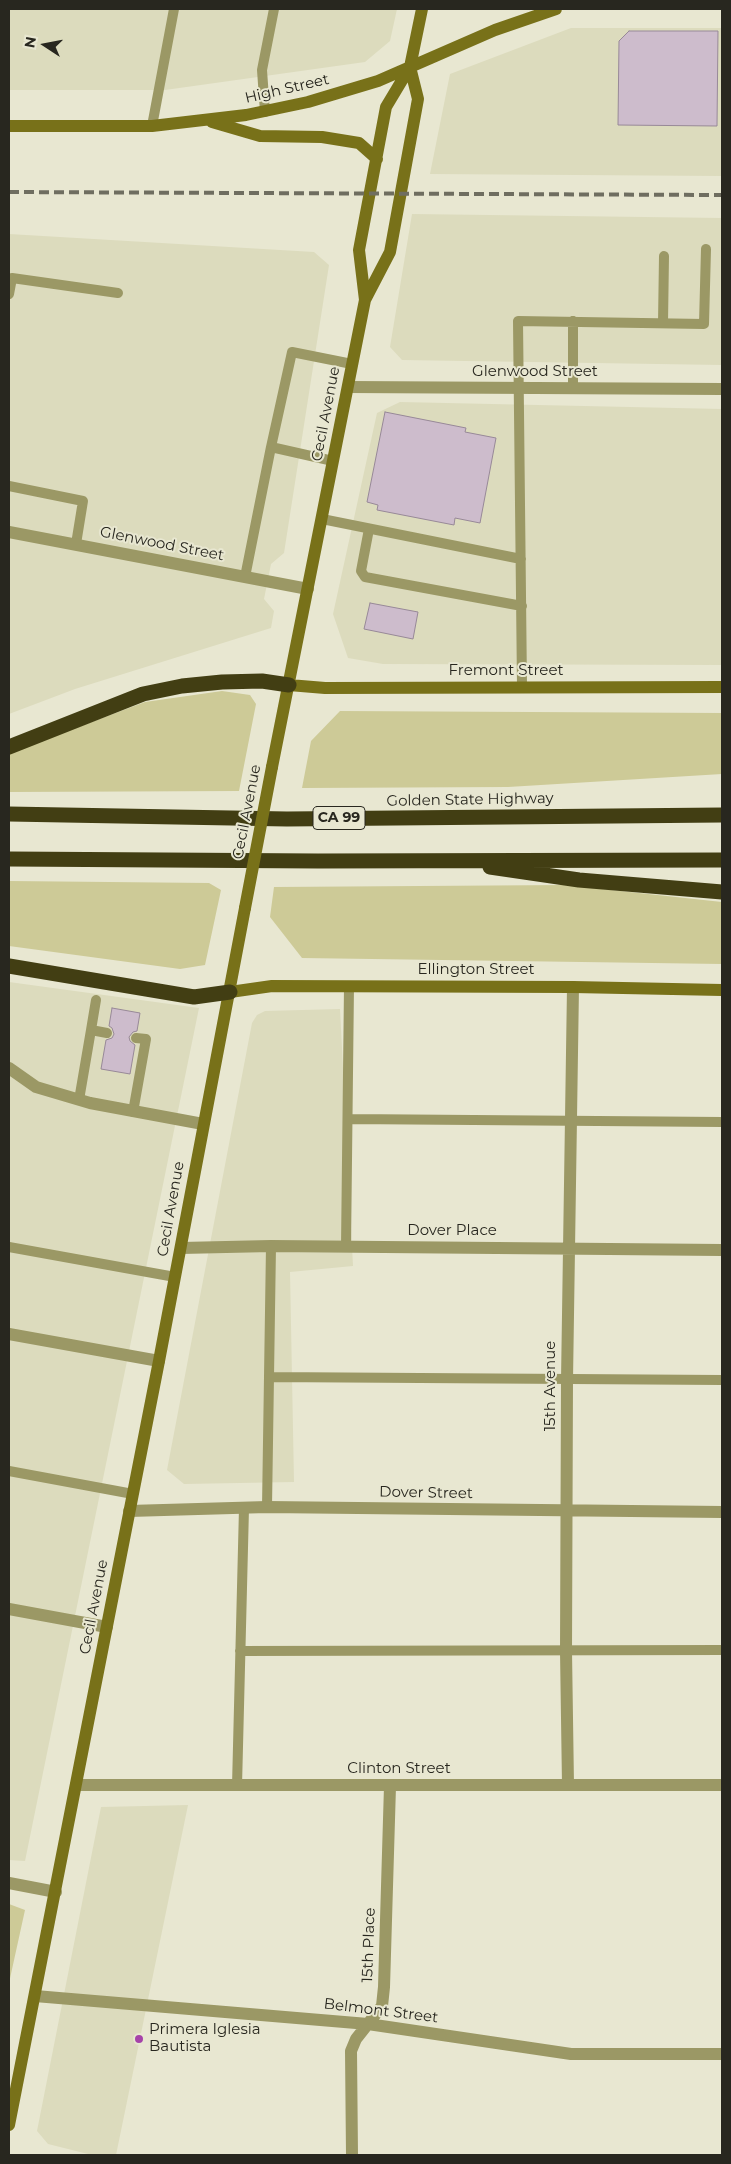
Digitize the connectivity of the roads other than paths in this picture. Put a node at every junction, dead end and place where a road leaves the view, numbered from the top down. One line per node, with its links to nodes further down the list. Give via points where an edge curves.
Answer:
1 (174, 9): 9 (lane)
2 (274, 9): 6 (lane, via 262,70)
3 (422, 9): 5 (main road, Cecil Avenue)
4 (556, 9): 5 (main road, High Street, via 495,30)
5 (410, 67): 6 (main road, High Street, via 378,81); 10 (main road, Cecil Avenue, via 386,107); 15 (main road, Cecil Avenue, via 418,99 390,252)
6 (265, 112): 7 (main road, High Street)
7 (205, 120): 9 (main road, High Street); 10 (main road, via 260,136 322,137 359,143)
8 (9, 126): 9 (main road, High Street)
9 (152, 126)
10 (377, 158): 15 (main road, Cecil Avenue, via 359,250)
11 (706, 248): 17 (lane, via 704,324)
12 (664, 256): 17 (lane)
13 (118, 293): 14 (lane, via 12,278)
14 (9, 294)
15 (365, 300): 18 (main road, Cecil Avenue)
16 (573, 321): 17 (lane); 20 (lane, via 518,320); 21 (lane)
17 (662, 323)
18 (352, 364): 19 (main road, Cecil Avenue); 23 (lane, via 292,352)
19 (348, 387): 20 (street, Glenwood Street); 24 (main road, Cecil Avenue)
20 (520, 388): 21 (street, Glenwood Street); 30 (lane)
21 (573, 388): 22 (street, Glenwood Street)
22 (722, 389)
23 (271, 447): 24 (lane); 31 (lane)
24 (333, 461): 26 (main road, Cecil Avenue)
25 (9, 486): 29 (lane, via 83,501)
26 (322, 519): 27 (lane); 32 (main road, Cecil Avenue)
27 (369, 529): 30 (lane); 33 (lane, via 361,571 366,577)
28 (9, 532): 29 (street, Glenwood Street)
29 (76, 544): 31 (street, Glenwood Street)
30 (521, 559): 33 (lane)
31 (245, 576): 32 (street, Glenwood Street)
32 (308, 589): 34 (main road, Cecil Avenue)
33 (522, 606): 35 (lane)
34 (289, 685): 35 (main road, Fremont Street, via 325,688); 37 (highway, via 222,682 143,694); 50 (main road, Cecil Avenue, bridge)
35 (522, 687): 36 (main road, Fremont Street)
36 (722, 687)
37 (9, 747)
38 (722, 807): 40 (highway)
39 (9, 814): 40 (highway, Golden State Highway / CA 99, via 287,818)
40 (669, 815): 41 (highway, Golden State Highway / CA 99)
41 (722, 815)
42 (9, 859): 43 (highway)
43 (436, 860): 44 (highway); 45 (highway, via 579,880)
44 (722, 860)
45 (722, 892)
46 (9, 966): 50 (highway, via 194,997)
47 (349, 986): 48 (main road, Ellington Street); 50 (main road, Ellington Street, via 272,986); 58 (lane)
48 (573, 987): 49 (main road, Ellington Street); 59 (street, 15th Avenue)
49 (722, 990)
50 (230, 992): 61 (main road, Cecil Avenue)
51 (96, 1000): 52 (lane)
52 (91, 1030): 53 (lane); 56 (lane)
53 (107, 1033)
54 (136, 1038): 57 (lane, via 146,1039)
55 (9, 1068): 56 (street, via 36,1087)
56 (79, 1100): 57 (street)
57 (133, 1112): 61 (street)
58 (349, 1119): 59 (lane); 64 (lane)
59 (570, 1122): 60 (lane); 66 (street, 15th Avenue)
60 (722, 1122)
61 (203, 1124): 65 (main road, Cecil Avenue)
62 (271, 1246): 64 (street, Dover Place); 65 (street, Dover Place); 71 (lane)
63 (9, 1247): 68 (lane)
64 (346, 1247): 66 (street, Dover Place)
65 (181, 1248): 68 (main road, Cecil Avenue)
66 (569, 1248): 67 (street, Dover Place); 72 (street, 15th Avenue)
67 (722, 1250)
68 (175, 1277): 70 (main road, Cecil Avenue)
69 (9, 1334): 70 (street)
70 (159, 1362): 75 (main road, Cecil Avenue)
71 (269, 1378): 72 (lane); 76 (lane)
72 (567, 1380): 73 (lane); 78 (street, 15th Avenue)
73 (722, 1380)
74 (9, 1471): 75 (lane)
75 (133, 1494): 79 (main road, Cecil Avenue)
76 (267, 1507): 77 (street, Dover Street); 78 (street, Dover Street)
77 (244, 1508): 79 (street, Dover Street); 85 (lane)
78 (567, 1510): 80 (street, Dover Street); 83 (street, 15th Avenue)
79 (129, 1511): 82 (main road, Cecil Avenue)
80 (722, 1512)
81 (9, 1609): 82 (street)
82 (107, 1627): 86 (main road, Cecil Avenue)
83 (566, 1650): 84 (lane); 85 (lane); 87 (street, 15th Avenue)
84 (722, 1650)
85 (240, 1651): 89 (lane)
86 (76, 1785): 89 (street, Clinton Street); 92 (main road, Cecil Avenue)
87 (568, 1785): 88 (street, Clinton Street); 90 (street, Clinton Street)
88 (722, 1785)
89 (237, 1786): 90 (street, Clinton Street)
90 (390, 1786): 94 (street, 15th Place, via 384,1987 382,2006)
91 (9, 1883): 92 (street)
92 (56, 1892): 93 (main road, Cecil Avenue)
93 (35, 1996): 94 (street, Belmont Street); 96 (main road, Cecil Avenue)
94 (368, 2024): 95 (street, Belmont Street, via 571,2054); 97 (street, 15th Place, via 351,2051)
95 (722, 2054)
96 (9, 2125)
97 (352, 2155)

